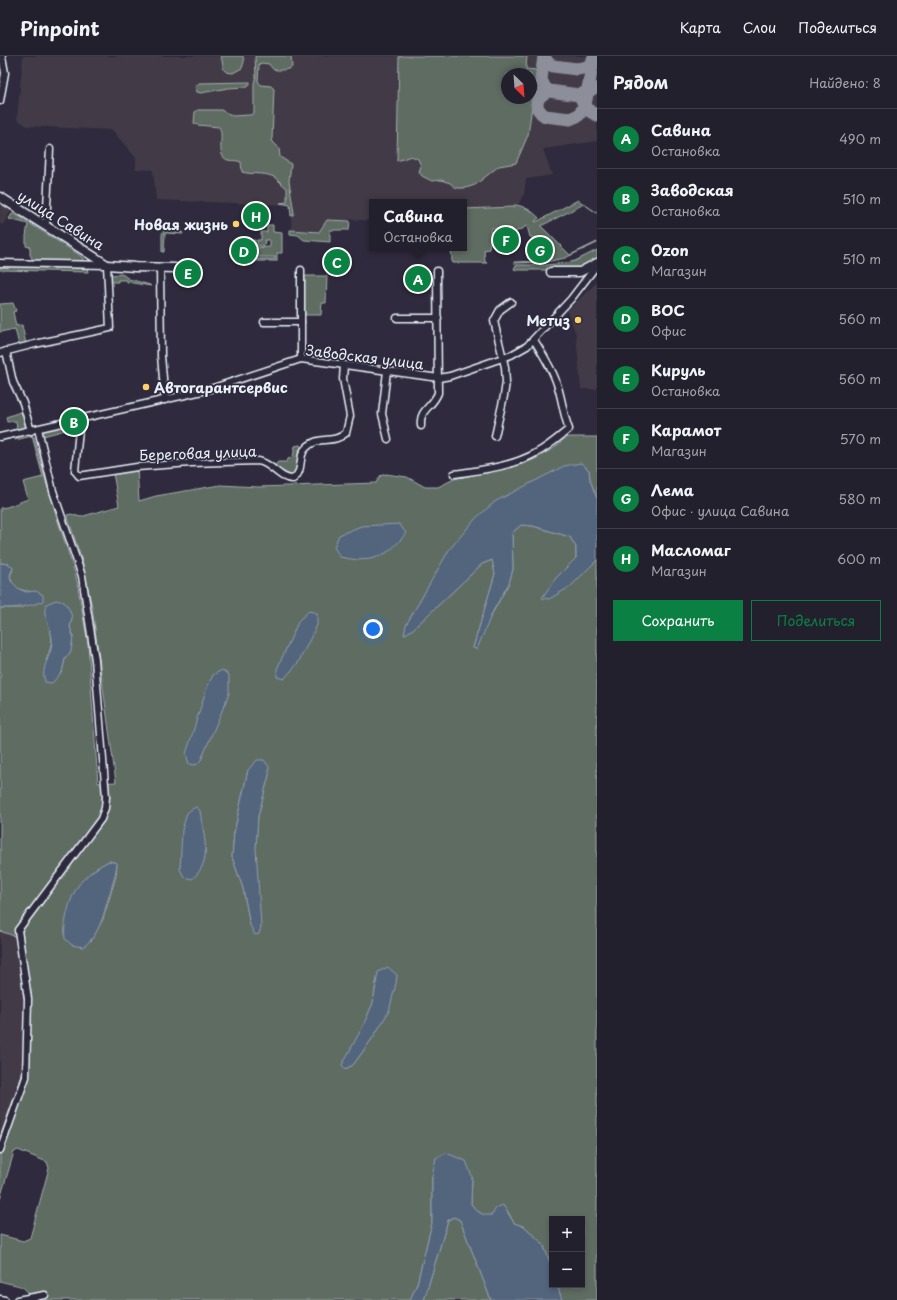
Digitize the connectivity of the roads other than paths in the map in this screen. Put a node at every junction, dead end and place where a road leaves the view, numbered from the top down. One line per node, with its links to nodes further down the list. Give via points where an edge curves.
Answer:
1 (2, 56): 2 (street)
2 (2, 71): 3 (street)
3 (0, 101)
4 (50, 149): 6 (street)
5 (0, 197): 6 (main road, улица Савина)
6 (46, 226): 9 (main road, улица Савина)
7 (0, 263): 9 (street, улица Савина)
8 (597, 264): 14 (main road, via 580,272); 20 (street, Заводская улица, via 571,299)
9 (107, 265): 10 (main road, улица Савина); 21 (street, via 110,328)
10 (160, 267): 11 (main road, улица Савина); 27 (street, via 161,356)
11 (175, 268)
12 (301, 270): 19 (street)
13 (437, 271): 17 (street)
14 (551, 272)
15 (511, 302): 22 (street, via 500,310 494,321)
16 (397, 318): 17 (street)
17 (438, 318): 26 (street)
18 (264, 322): 19 (street)
19 (301, 322): 23 (street)
20 (534, 340): 22 (street, Заводская улица, via 520,352); 35 (street, via 556,381 569,430 535,454 487,469)
21 (3, 352): 31 (street)
22 (502, 358): 26 (street, Заводская улица); 32 (street, via 506,382)
23 (301, 359): 24 (street, Заводская улица); 27 (street, Заводская улица, via 207,390)
24 (344, 365): 25 (street, Заводская улица); 28 (street, Береговая улица, via 343,379 350,416 346,433 332,440 320,440 307,447 303,451 300,472 293,479 286,479 265,463 258,462 137,467 79,476 75,471)
25 (387, 371): 26 (street, Заводская улица); 34 (street, via 382,414)
26 (439, 378): 29 (street, via 438,393 421,416)
27 (165, 400): 28 (street, Заводская улица)
28 (80, 419): 30 (street, Заводская улица)
29 (420, 426)
30 (38, 429): 31 (street, Заводская улица); 36 (street, via 53,491 82,576 95,660 106,796 101,819 18,930 28,999 26,1078)
31 (31, 430): 33 (street, Заводская улица)
32 (495, 436)
33 (0, 437)
34 (388, 439)
35 (454, 474)
36 (0, 1150)
37 (45, 1295): 40 (street)
38 (0, 1299): 39 (street)
39 (5, 1300)
40 (17, 1300)

